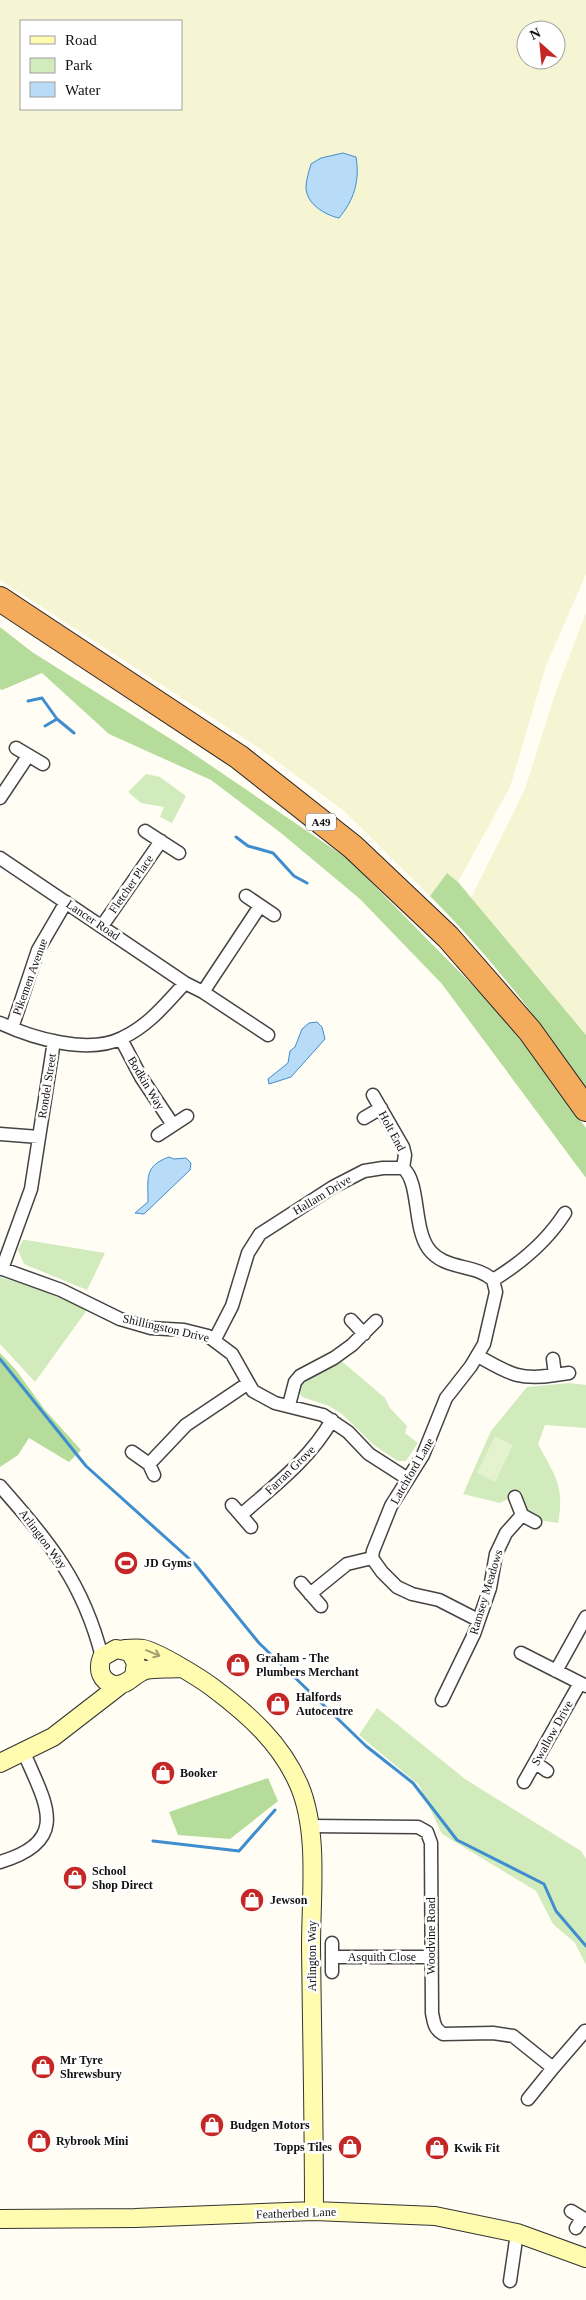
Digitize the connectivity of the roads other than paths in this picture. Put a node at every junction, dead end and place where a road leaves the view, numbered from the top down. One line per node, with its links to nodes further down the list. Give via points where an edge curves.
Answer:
1 (0, 599): 23 (highway, A49, via 239,758 353,847 448,937 530,1031)
2 (16, 748): 3 (street)
3 (28, 756): 4 (street); 5 (street)
4 (43, 764)
5 (0, 798)
6 (145, 831): 7 (street)
7 (161, 841): 8 (street); 14 (street, Fletcher Place)
8 (179, 853)
9 (0, 858): 11 (street, Lancer Road)
10 (246, 896): 12 (street)
11 (66, 902): 14 (street, Lancer Road); 17 (street, Pikemen Avenue, via 38,950)
12 (260, 906): 13 (street); 16 (street)
13 (274, 915)
14 (102, 926): 15 (street, Lancer Road)
15 (185, 983): 16 (street); 19 (street, Rondel Street, via 143,1026)
16 (203, 992): 18 (street)
17 (6, 1026): 20 (street, Pikemen Avenue)
18 (268, 1035)
19 (121, 1039): 20 (street, Rondel Street, via 101,1044); 26 (street, Bodkin Way, via 141,1077)
20 (54, 1040): 29 (street, Rondel Street)
21 (373, 1095): 22 (street, Holt End)
22 (381, 1108): 25 (street); 30 (street, Holt End, via 403,1147)
23 (586, 1109)
24 (187, 1116): 26 (street)
25 (364, 1118)
26 (173, 1125): 28 (street)
27 (0, 1134): 29 (street)
28 (158, 1135)
29 (39, 1137): 32 (street, Rondel Street, via 29,1196)
30 (404, 1168): 33 (street, via 410,1175 420,1232 430,1250 450,1264 482,1273); 37 (street, Hallam Drive, via 364,1171 260,1234 248,1253 232,1306)
31 (565, 1213): 33 (street, via 536,1247 512,1269)
32 (1, 1268): 37 (street, Shillingston Drive, via 60,1290 120,1319 151,1328 197,1333)
33 (493, 1280): 38 (street, Latchford Lane, via 496,1292 488,1331)
34 (351, 1320): 36 (street)
35 (376, 1321): 36 (street)
36 (364, 1334): 43 (street, via 334,1358 300,1376 295,1382)
37 (215, 1340): 42 (street, Shillingston Drive, via 232,1354)
38 (478, 1356): 41 (street, via 517,1376); 46 (street, Latchford Lane, via 446,1398 431,1439)
39 (553, 1359): 41 (street)
40 (569, 1373): 41 (street)
41 (555, 1375)
42 (247, 1384): 43 (street, Shillingston Drive, via 261,1397); 45 (street, via 186,1425 152,1469)
43 (289, 1405): 44 (street, Shillingston Drive, via 314,1411)
44 (332, 1420): 46 (street, Shillingston Drive, via 369,1454); 50 (street, Farran Grove, via 304,1459)
45 (132, 1452)
46 (408, 1479): 54 (street, Latchford Lane, via 391,1506)
47 (0, 1486): 60 (street, Arlington Way, via 41,1532 66,1568 94,1623)
48 (515, 1497): 51 (street)
49 (232, 1505): 50 (street)
50 (241, 1515): 53 (street)
51 (522, 1515): 52 (street); 59 (street, Ramsey Meadows, via 506,1533 496,1554 490,1588)
52 (535, 1522)
53 (251, 1527)
54 (372, 1558): 56 (street, via 347,1564); 59 (street, via 397,1586 412,1594 439,1600)
55 (301, 1584): 56 (street)
56 (310, 1594): 57 (street)
57 (321, 1606)
58 (586, 1617): 63 (street)
59 (478, 1620): 68 (street, Ramsey Meadows)
60 (114, 1652): 62 (street, Arlington Way, one-way to 62, via 144,1649); 64 (street, Arlington Way, via 100,1670); 65 (street, Arlington Way, via 130,1652 136,1663)
61 (521, 1653): 63 (street)
62 (179, 1668): 65 (street, Arlington Way, via 146,1670); 75 (street, Arlington Way, via 205,1682 246,1714 282,1753 300,1787)
63 (556, 1671): 66 (street)
64 (102, 1676): 67 (street, via 109,1684); 69 (street, Arlington Way)
65 (134, 1676): 67 (street, Arlington Way)
66 (583, 1684): 71 (street, Swallow Drive)
67 (119, 1686): 69 (street, Arlington Way)
68 (442, 1700)
69 (82, 1714): 70 (street, Arlington Way, via 53,1738)
70 (24, 1753): 72 (street, Arlington Way); 76 (street, via 47,1806 48,1824 39,1844 18,1857)
71 (536, 1763): 73 (street); 74 (street, Swallow Drive)
72 (0, 1764)
73 (547, 1771)
74 (524, 1782)
75 (309, 1826): 79 (street, Woodvine Road, via 418,1827 427,1832 431,1843); 84 (street, Arlington Way, via 312,1862)
76 (0, 1862)
77 (332, 1943): 78 (street, Asquith Close)
78 (333, 1957): 79 (street, Asquith Close); 80 (street, Asquith Close)
79 (431, 1957): 82 (street, Woodvine Road, via 432,2013 439,2032 513,2036)
80 (332, 1972)
81 (585, 2031): 82 (street)
82 (554, 2068): 83 (street)
83 (528, 2099)
84 (314, 2211): 86 (street, Featherbed Lane); 88 (street, Featherbed Lane, via 435,2216)
85 (570, 2211): 87 (street)
86 (0, 2219)
87 (581, 2222)
88 (517, 2233): 89 (street, Featherbed Lane); 90 (street)
89 (586, 2258)
90 (510, 2280)

